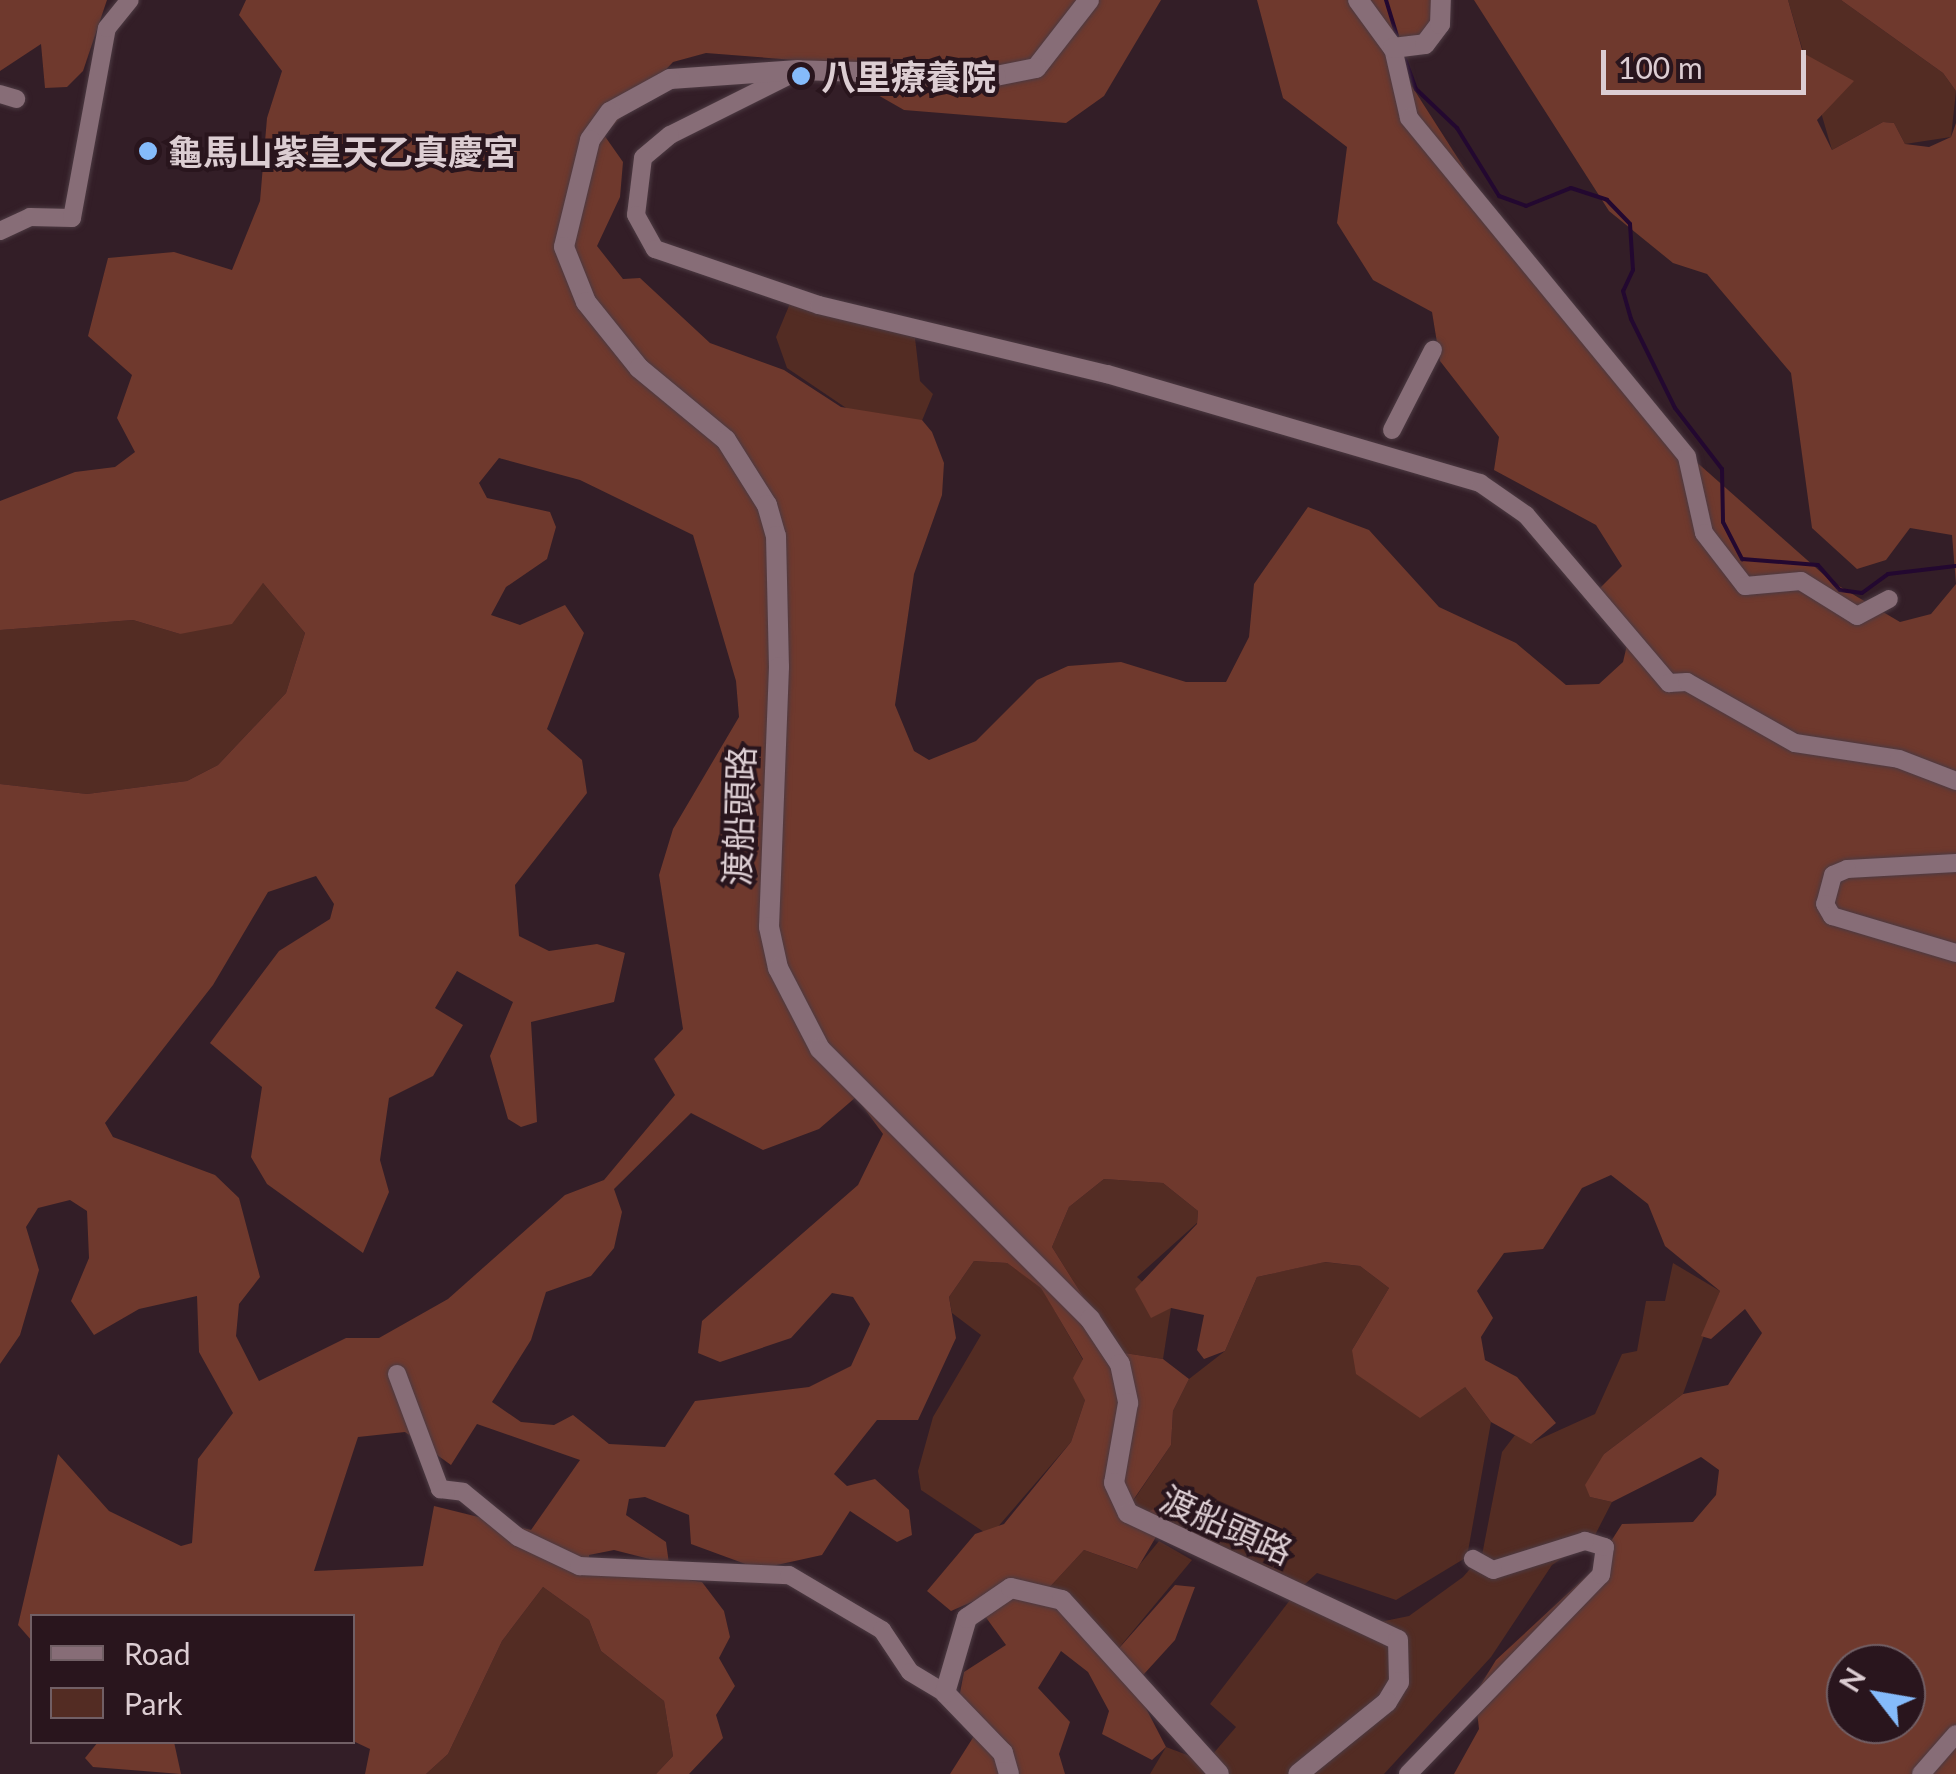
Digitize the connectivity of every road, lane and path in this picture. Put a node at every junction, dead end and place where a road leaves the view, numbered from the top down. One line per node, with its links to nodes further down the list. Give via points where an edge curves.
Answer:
1 (130, 0): 7 (street, via 107,28 72,218 30,217)
2 (1089, 0): 6 (street, 渡船頭路, via 1036,68 956,79)
3 (1358, 0): 5 (street)
4 (1440, 0): 5 (street, via 1440,24 1425,44)
5 (1393, 48): 10 (street, via 1409,118 1687,456 1704,534 1745,586 1802,581 1856,616)
6 (798, 70): 11 (street, via 670,135 644,158 636,215 655,249 818,305 1107,374 1480,483 1526,516 1669,682 1687,682 1795,743 1900,758); 20 (street, 渡船頭路, via 670,79 610,112 574,178 564,247 586,302 639,368 726,440 767,505 779,667 768,927 778,968 820,1049 1090,1320 1120,1364 1128,1403 1114,1483 1128,1513 1398,1640 1399,1682 1387,1702)
7 (0, 231)
8 (1432, 350): 9 (street)
9 (1392, 430)
10 (1889, 600)
11 (1956, 782)
12 (1956, 863): 13 (street, via 1847,869 1833,875 1825,904 1832,916)
13 (1956, 953)
14 (398, 1374): 16 (street, via 440,1489 462,1492 518,1537 579,1566 788,1575 882,1630 910,1672)
15 (1473, 1559): 21 (street, via 1494,1570 1585,1541 1605,1547 1602,1575)
16 (945, 1693): 18 (street, via 1003,1754); 19 (street, via 956,1637 976,1608 1011,1588 1036,1588 1082,1618 1140,1695)
17 (1956, 1734): 22 (street)
18 (1009, 1774)
19 (1219, 1774)
20 (1298, 1774)
21 (1408, 1774)
22 (1921, 1774)

